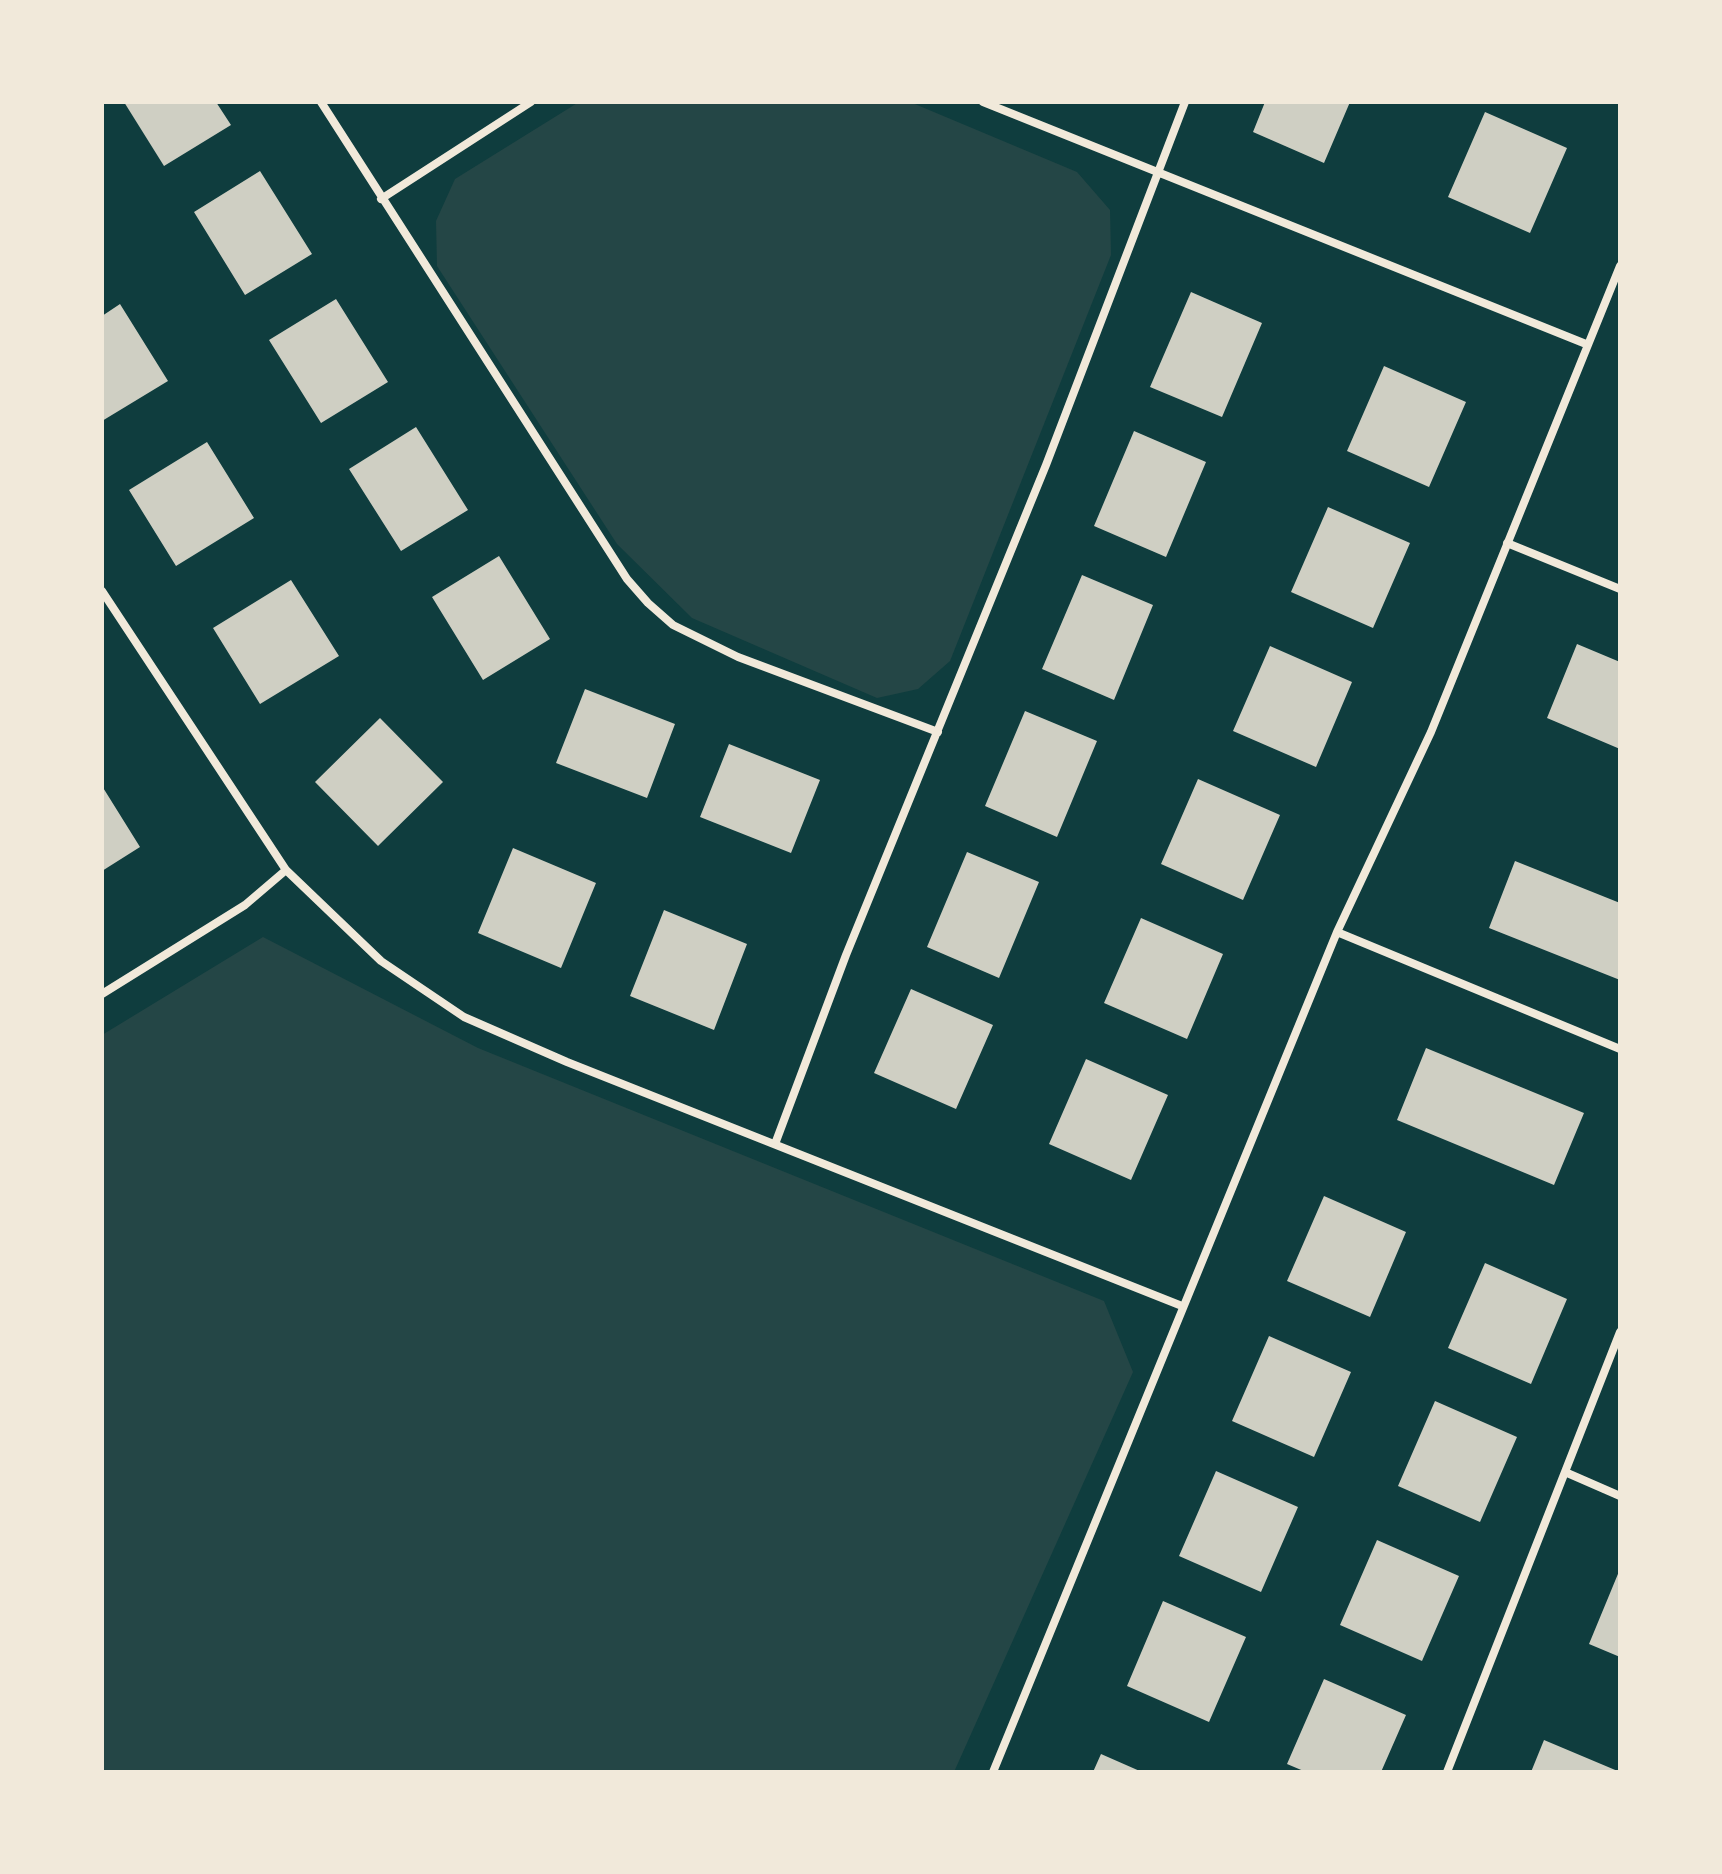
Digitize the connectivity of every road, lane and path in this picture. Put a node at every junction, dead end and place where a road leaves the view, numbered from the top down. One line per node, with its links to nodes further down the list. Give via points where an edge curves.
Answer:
1 (321, 102): 6 (street)
2 (531, 102): 6 (street)
3 (983, 102): 5 (street)
4 (1185, 102): 5 (street)
5 (1159, 171): 8 (street); 12 (street)
6 (381, 199): 12 (street, via 627,579 648,603 673,625 705,642)
7 (1620, 266): 8 (street)
8 (1586, 344): 9 (street)
9 (1507, 543): 10 (street); 14 (street, via 1431,732)
10 (1620, 589)
11 (102, 591): 13 (street)
12 (938, 732): 17 (street)
13 (286, 870): 15 (street, via 245,905); 17 (street, via 381,961 464,1017)
14 (1337, 932): 16 (street); 18 (street)
15 (102, 994)
16 (1620, 1049)
17 (775, 1144): 18 (street)
18 (1182, 1306): 22 (street)
19 (1620, 1332): 20 (street)
20 (1565, 1472): 21 (street); 23 (street)
21 (1620, 1496)
22 (993, 1772)
23 (1447, 1772)

